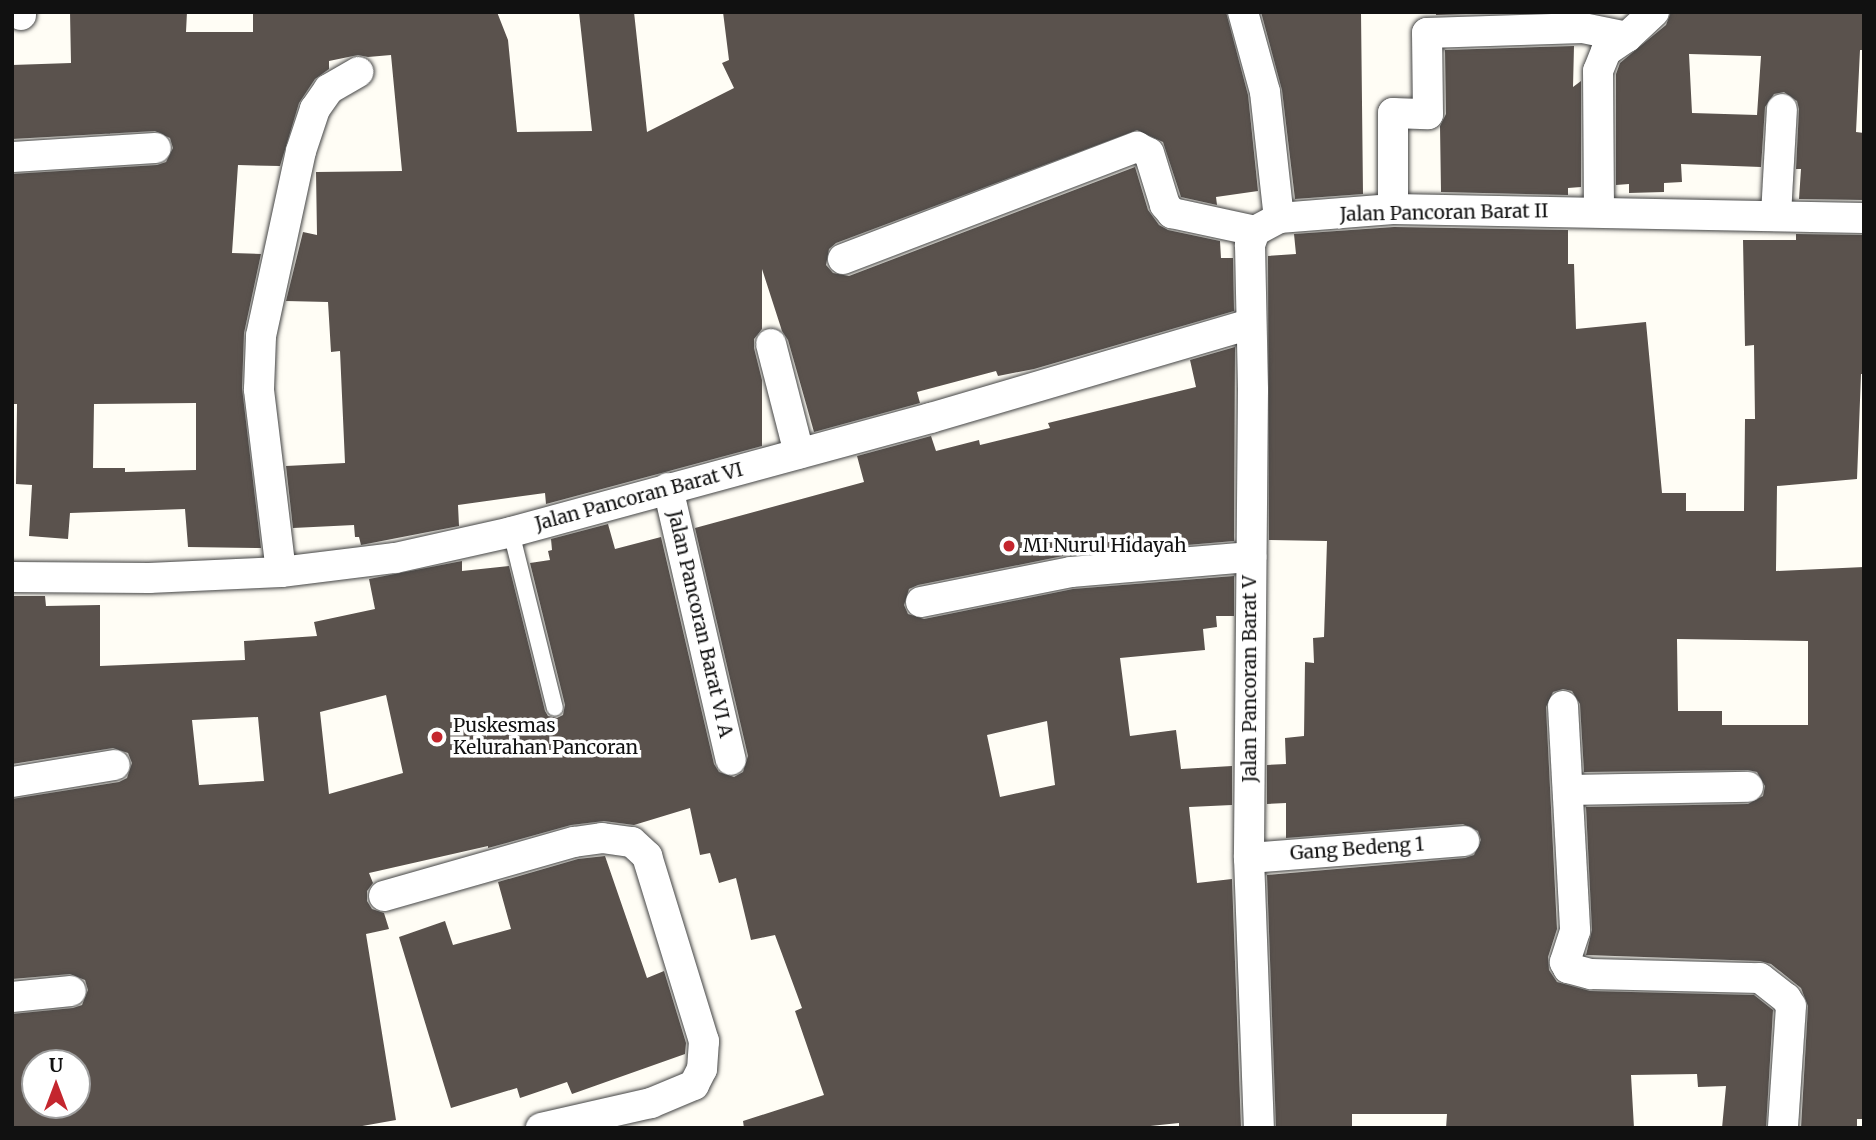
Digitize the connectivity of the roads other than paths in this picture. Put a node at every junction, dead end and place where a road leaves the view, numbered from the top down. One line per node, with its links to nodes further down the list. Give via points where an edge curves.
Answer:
1 (1243, 12): 12 (street, Jalan Pancoran Barat V, via 1265,92)
2 (1654, 12): 3 (street)
3 (1627, 37): 8 (street, via 1583,28 1427,33 1428,114 1393,113); 9 (street, via 1606,51 1598,71)
4 (359, 72): 20 (street, via 329,89 315,109 301,151 261,336 259,389)
5 (1782, 109): 10 (street)
6 (156, 148): 7 (street)
7 (12, 157)
8 (1393, 209): 9 (street, Jalan Pancoran Barat II); 12 (street, Jalan Pancoran Barat II)
9 (1599, 212): 10 (street, Jalan Pancoran Barat II)
10 (1776, 215): 11 (street, Jalan Pancoran Barat II)
11 (1864, 218)
12 (1267, 225): 13 (street, Jalan Pancoran Barat II, via 1172,213 1165,205 1149,153 1137,147); 14 (street, Jalan Pancoran Barat V, via 1250,245)
13 (843, 259)
14 (1250, 324): 16 (street, Jalan Pancoran Barat VI); 19 (street, Jalan Pancoran Barat V)
15 (771, 344): 16 (street)
16 (799, 453): 17 (street, Jalan Pancoran Barat VI)
17 (668, 488): 18 (street, Jalan Pancoran Barat VI); 25 (street, Jalan Pancoran Barat VI A)
18 (512, 532): 20 (street, Jalan Pancoran Barat VI, via 396,558); 24 (lane)
19 (1251, 558): 22 (street, via 1071,572); 31 (street, Jalan Pancoran Barat V)
20 (281, 572): 21 (street, Jalan Pancoran Barat VI, via 149,578)
21 (12, 577)
22 (921, 602)
23 (1563, 706): 29 (street)
24 (555, 708)
25 (730, 760)
26 (115, 765): 27 (street)
27 (12, 782)
28 (1748, 787): 29 (street)
29 (1569, 790): 37 (street, via 1575,930 1565,962 1568,968 1591,974 1760,978 1791,1006)
30 (1464, 841): 31 (street, Gang Bedeng 1)
31 (1249, 858): 36 (street, Jalan Pancoran Barat V)
32 (384, 896): 35 (street, via 574,842 601,838 632,842 647,856 704,1041 702,1069 694,1085 651,1103)
33 (71, 991): 34 (street)
34 (12, 997)
35 (541, 1128)
36 (1259, 1128)
37 (1783, 1128)

